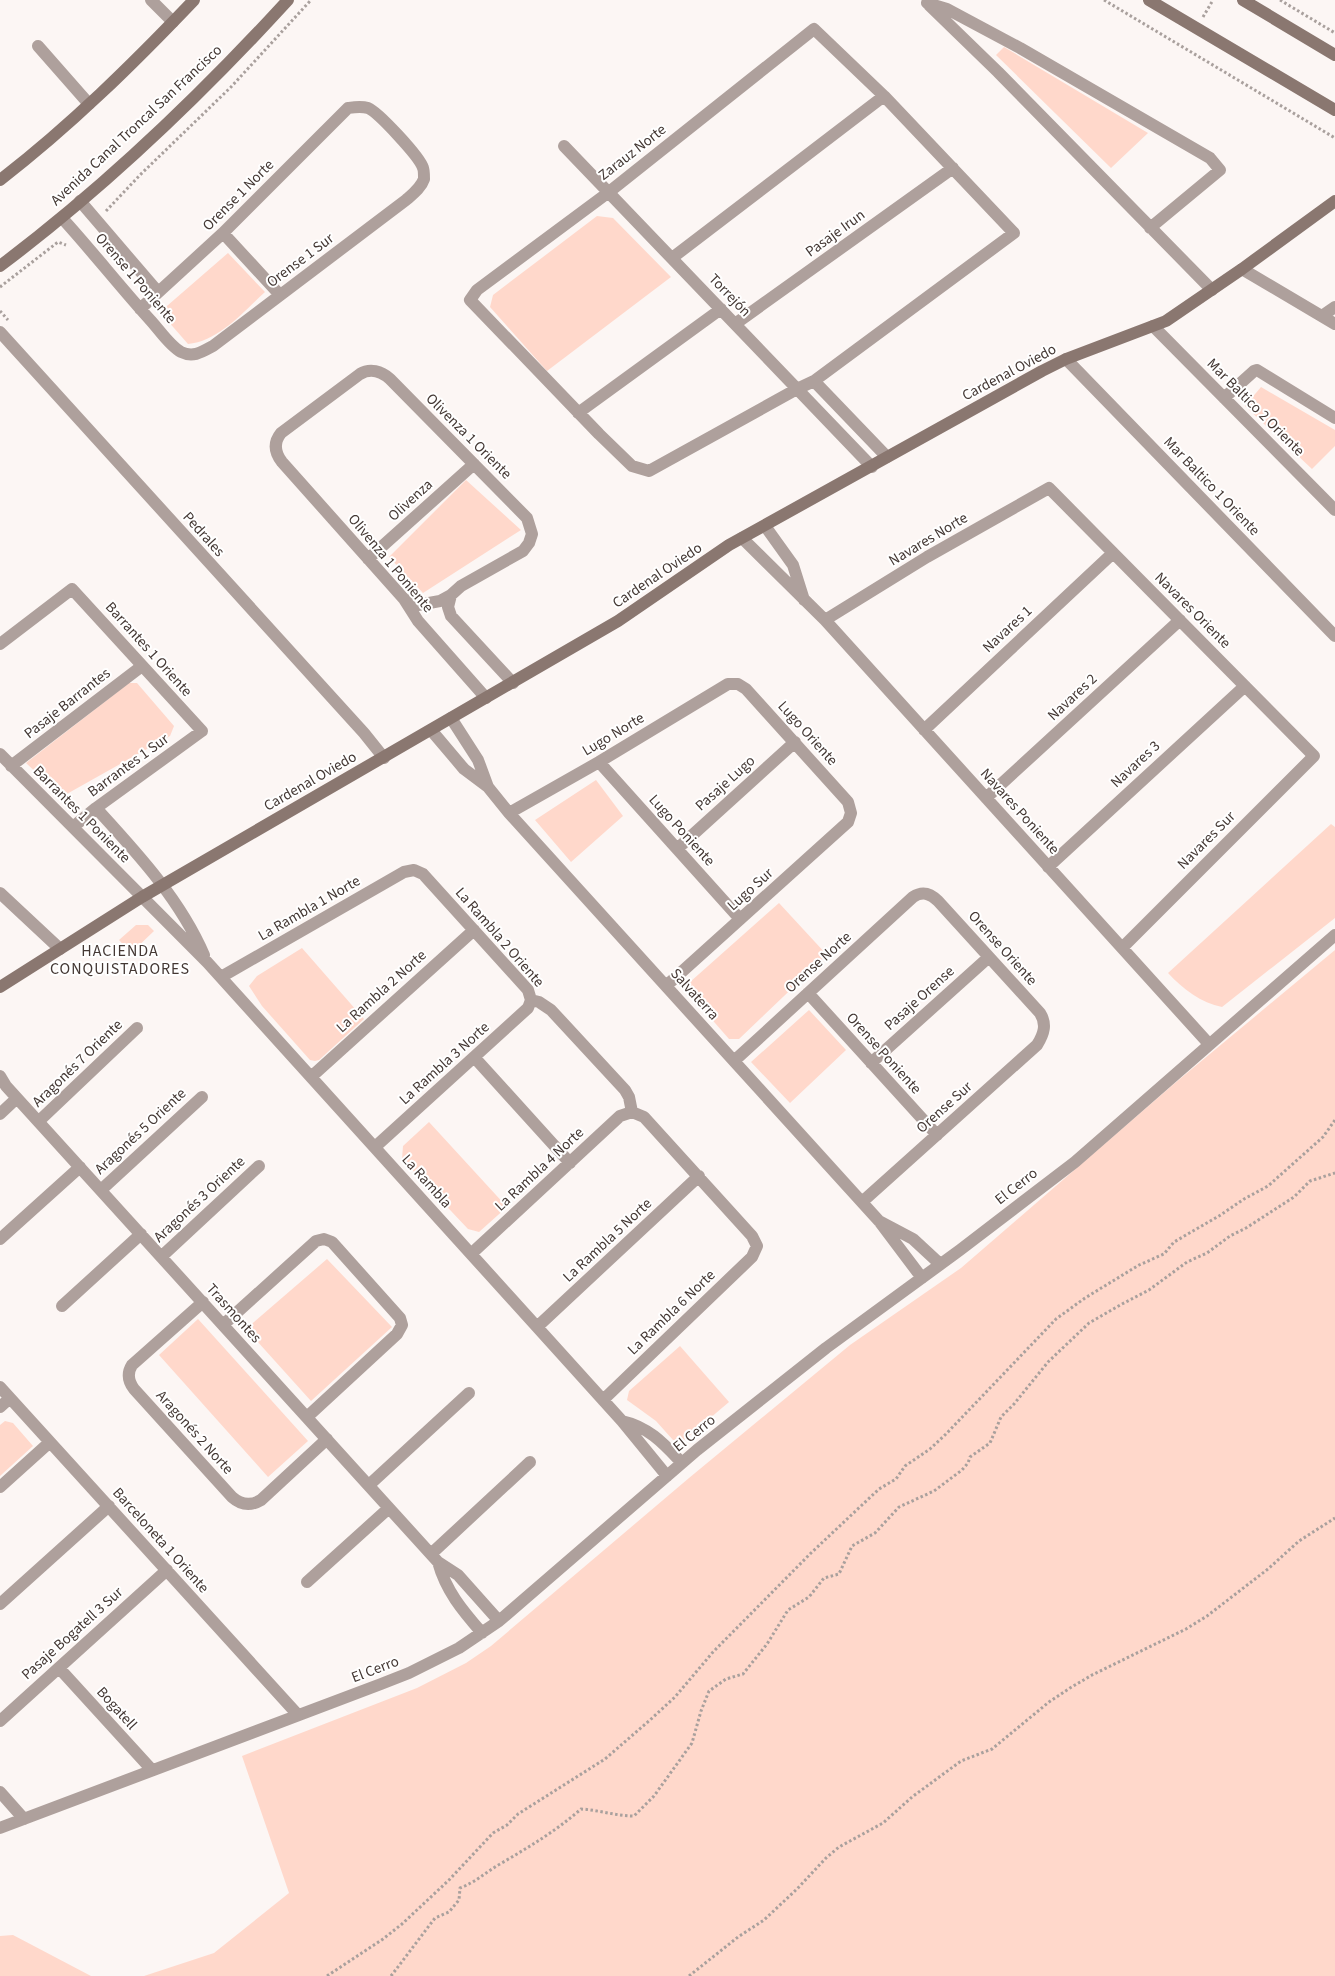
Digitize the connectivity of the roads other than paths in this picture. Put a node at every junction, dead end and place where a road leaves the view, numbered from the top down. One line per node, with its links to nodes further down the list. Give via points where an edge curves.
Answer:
1 (152, 0): 7 (street)
2 (194, 0): 7 (street)
3 (288, 0): 18 (street, Avenida Canal Troncal San Francisco, via 185,106)
4 (1149, 0): 13 (street)
5 (1243, 0): 9 (street)
6 (925, 2): 21 (street); 21 (street, via 947,9 1020,48 1210,158 1220,170)
7 (173, 22): 11 (street)
8 (38, 46): 11 (street)
9 (1335, 55)
10 (884, 96): 15 (street); 17 (street, Zarauz Norte, via 814,29); 23 (street)
11 (89, 104): 16 (street)
12 (359, 106): 22 (street, Orense 1 Norte, via 340,114); 28 (street, Orense 1 Sur, via 379,115 411,150 423,167 424,179 418,190 406,200)
13 (1335, 110)
14 (564, 146): 17 (street, Torrejón)
15 (953, 168): 33 (street, Pasaje Irun); 39 (street, via 1014,233)
16 (0, 179)
17 (609, 192): 23 (street, Torrejón); 42 (street, Zarauz Norte, via 477,290 470,300)
18 (80, 201): 20 (street, Avenida Canal Troncal San Francisco); 27 (street, Orense 1 Poniente)
19 (1335, 201): 25 (street, Cardenal Oviedo)
20 (62, 218): 24 (street, Avenida Canal Troncal San Francisco); 30 (street, Orense 1 Poniente)
21 (1150, 228): 26 (street)
22 (223, 233): 27 (street, Orense 1 Norte); 28 (street)
23 (672, 258): 31 (street, Torrejón)
24 (0, 266)
25 (1242, 269): 26 (street, Cardenal Oviedo); 32 (street)
26 (1212, 290): 35 (street, Cardenal Oviedo)
27 (158, 292): 30 (street, Orense 1 Norte)
28 (280, 295): 37 (street, Orense 1 Sur, via 213,346 200,354)
29 (1335, 307): 32 (street)
30 (140, 309): 37 (street, Orense 1 Poniente, via 179,351)
31 (721, 309): 33 (street, Torrejón); 42 (street)
32 (1322, 316): 34 (street)
33 (735, 324): 40 (street, Torrejón)
34 (1335, 324)
35 (1154, 326): 38 (street, Cardenal Oviedo); 41 (street, Mar Baltico 2 Oriente)
36 (0, 332): 73 (street, Pedrales)
37 (188, 354)
38 (1066, 359): 45 (street, Cardenal Oviedo); 59 (street, Mar Baltico 1 Oriente)
39 (814, 381): 40 (street); 45 (street)
40 (797, 389): 42 (street, via 649,471 632,466); 47 (street, Torrejón)
41 (1224, 398): 43 (street, via 1258,370); 49 (street, Mar Baltico 2 Oriente)
42 (578, 413)
43 (1335, 418)
44 (275, 448): 46 (street, Olivenza 1 Oriente, via 281,433 360,374 371,371 386,376); 53 (street, Olivenza 1 Poniente, via 282,462)
45 (887, 457): 47 (street, Cardenal Oviedo)
46 (474, 464): 53 (street, Olivenza); 54 (street, Olivenza 1 Oriente, via 527,518 532,534 523,550 461,586)
47 (872, 467): 50 (street, Cardenal Oviedo)
48 (1049, 488): 52 (street, Navares Oriente); 57 (street, Navares Norte)
49 (1335, 510)
50 (765, 526): 51 (street, Cardenal Oviedo); 56 (street, via 793,565)
51 (742, 538): 56 (street, Navares Poniente); 62 (street, Cardenal Oviedo, via 618,621)
52 (1113, 553): 58 (street, Navares Oriente); 68 (street, Navares 1)
53 (368, 559): 55 (street, Olivenza 1 Poniente)
54 (452, 595): 55 (street, via 424,604); 62 (street, via 448,607 450,616)
55 (404, 599): 65 (street, Olivenza 1 Poniente, via 418,620)
56 (805, 602): 57 (street, Navares Poniente)
57 (825, 620): 68 (street, Navares Poniente)
58 (1180, 620): 64 (street, Navares Oriente); 77 (street, Navares 2)
59 (1335, 636)
60 (0, 644): 61 (street, Barrantes 1 Oriente, via 72,589)
61 (142, 666): 69 (street, Barrantes 1 Oriente); 75 (street, Pasaje Barrantes)
62 (513, 683): 65 (street, Cardenal Oviedo)
63 (733, 684): 70 (street, Lugo Oriente, via 746,689); 74 (street, Lugo Norte, via 718,689)
64 (1244, 686): 72 (street, Navares Oriente); 83 (street, Navares 3)
65 (486, 698): 66 (street, Cardenal Oviedo)
66 (451, 718): 67 (street, Cardenal Oviedo); 76 (street, Salvaterra, via 478,760)
67 (431, 730): 73 (street, Cardenal Oviedo); 76 (street, Salvaterra, via 464,769)
68 (924, 730): 77 (street, Navares Poniente)
69 (202, 731): 78 (street, Barrantes 1 Sur)
70 (795, 742): 80 (street, Lugo Oriente, via 845,798); 82 (street, Pasaje Lugo)
71 (0, 754): 75 (street, Barrantes 1 Poniente)
72 (1314, 756): 92 (street, Navares Sur)
73 (384, 758): 85 (street, Cardenal Oviedo)
74 (599, 762): 79 (street, Lugo Norte); 82 (street, Lugo Poniente)
75 (11, 766): 81 (street, Barrantes 1 Poniente)
76 (488, 787): 79 (street, Salvaterra)
77 (986, 798): 83 (street, Navares Poniente)
78 (96, 808): 81 (street, Barrantes 1 Sur); 85 (street, Barrantes 1 Poniente)
79 (509, 813): 97 (street, Salvaterra)
80 (851, 813): 89 (street, Lugo Sur, via 845,826)
81 (73, 827): 88 (street, Barrantes 1 Poniente)
82 (677, 848): 89 (street, Lugo Poniente)
83 (1048, 867): 92 (street, Navares Poniente)
84 (414, 870): 90 (street, La Rambla 2 Oriente, via 423,874); 96 (street, La Rambla 1 Norte, via 404,872)
85 (162, 886): 88 (street, Cardenal Oviedo); 95 (street, La Rambla, via 191,926)
86 (0, 893): 93 (street)
87 (927, 893): 94 (street, Orense Oriente); 99 (street, Orense Norte, via 913,897)
88 (142, 897): 93 (street, Cardenal Oviedo); 95 (street, La Rambla)
89 (740, 919): 97 (street, Lugo Sur)
90 (474, 930): 100 (street, La Rambla 2 Oriente, via 528,990); 107 (street, La Rambla 2 Norte)
91 (1335, 935): 103 (street, El Cerro)
92 (1122, 948): 103 (street, Navares Poniente)
93 (60, 949): 98 (street, Cardenal Oviedo)
94 (989, 957): 102 (street, Orense Oriente, via 1040,1013 1045,1024); 106 (street, Pasaje Orense)
95 (207, 962): 96 (street, La Rambla)
96 (221, 978): 107 (street, La Rambla)
97 (666, 986): 105 (street, Salvaterra)
98 (0, 987)
99 (808, 993): 105 (street, Orense Norte); 106 (street, Orense Poniente)
100 (531, 1000): 104 (street, La Rambla 3 Norte, via 528,1008); 111 (street, La Rambla 2 Oriente, via 551,1010 625,1090)
101 (137, 1028): 113 (street, Aragonés 7 Oriente)
102 (1044, 1032): 114 (street, Orense Sur, via 1037,1045)
103 (1209, 1044): 127 (street, El Cerro, via 1074,1162)
104 (474, 1057): 115 (street, La Rambla 3 Norte); 116 (street)
105 (734, 1061): 121 (street, Salvaterra)
106 (871, 1063): 114 (street, Orense Poniente)
107 (311, 1077): 115 (street, La Rambla)
108 (2, 1081): 110 (street, Trasmontes)
109 (202, 1097): 120 (street, Aragonés 5 Oriente)
110 (18, 1098): 112 (street); 113 (street, Trasmontes)
111 (632, 1112): 116 (street, La Rambla 4 Norte, via 620,1116); 119 (street, via 644,1117)
112 (0, 1114)
113 (39, 1121): 118 (street, Trasmontes)
114 (937, 1135): 121 (street, Orense Sur)
115 (375, 1148): 125 (street, La Rambla)
116 (570, 1163): 125 (street, La Rambla 4 Norte)
117 (259, 1166): 126 (street, Aragonés 3 Oriente)
118 (80, 1167): 120 (street, Trasmontes); 124 (street)
119 (699, 1176): 132 (street, La Rambla 5 Norte); 136 (street, La Rambla 6 Norte, via 755,1239 757,1246 752,1257)
120 (101, 1190): 123 (street, Trasmontes)
121 (862, 1202): 122 (street, Salvaterra)
122 (879, 1221): 127 (street, Salvaterra, via 913,1239); 128 (street, Salvaterra)
123 (141, 1234): 126 (street, Trasmontes); 130 (street)
124 (0, 1239)
125 (471, 1254): 132 (street, La Rambla)
126 (161, 1257): 129 (street, Trasmontes)
127 (940, 1264): 128 (street, El Cerro)
128 (922, 1278): 143 (street, El Cerro, via 826,1348)
129 (202, 1302): 131 (street, Trasmontes); 140 (street, Aragonés 2 Norte, via 132,1365 128,1375 134,1389 232,1497 246,1504 261,1500)
130 (62, 1306)
131 (223, 1325): 138 (street, Trasmontes); 138 (street, via 316,1241 332,1242 400,1318 402,1325 397,1334)
132 (537, 1327): 136 (street, La Rambla)
133 (0, 1387): 135 (street, Barceloneta 1 Oriente)
134 (469, 1393): 145 (street)
135 (10, 1398): 137 (street); 141 (street, Barceloneta 1 Oriente)
136 (603, 1400): 139 (street, La Rambla)
137 (0, 1407)
138 (307, 1417): 140 (street, Trasmontes)
139 (622, 1421): 143 (street, La Rambla, via 648,1430); 144 (street, La Rambla)
140 (327, 1439): 145 (street, Trasmontes)
141 (50, 1442): 146 (street); 147 (street, Barceloneta 1 Oriente)
142 (530, 1462): 149 (street)
143 (682, 1463): 144 (street, El Cerro)
144 (667, 1476): 153 (street, El Cerro)
145 (368, 1485): 148 (street, Trasmontes)
146 (0, 1487)
147 (109, 1506): 150 (street, Barceloneta 1 Oriente); 152 (street)
148 (389, 1508): 149 (street, Trasmontes); 151 (street)
149 (435, 1558): 153 (street, Trasmontes, via 458,1575); 154 (street, Trasmontes, via 455,1601)
150 (167, 1570): 155 (street, Pasaje Bogatell 3 Sur); 156 (street, Barceloneta 1 Oriente)
151 (307, 1582)
152 (0, 1604)
153 (499, 1621): 154 (street, El Cerro)
154 (482, 1633): 156 (street, El Cerro, via 409,1673)
155 (59, 1668): 157 (street, Pasaje Bogatell 3 Sur); 158 (street, Bogatell)
156 (298, 1715): 158 (street, El Cerro)
157 (0, 1721)
158 (152, 1770): 160 (street, El Cerro)
159 (0, 1792): 160 (street)
160 (24, 1818): 161 (street, El Cerro)
161 (0, 1828)

